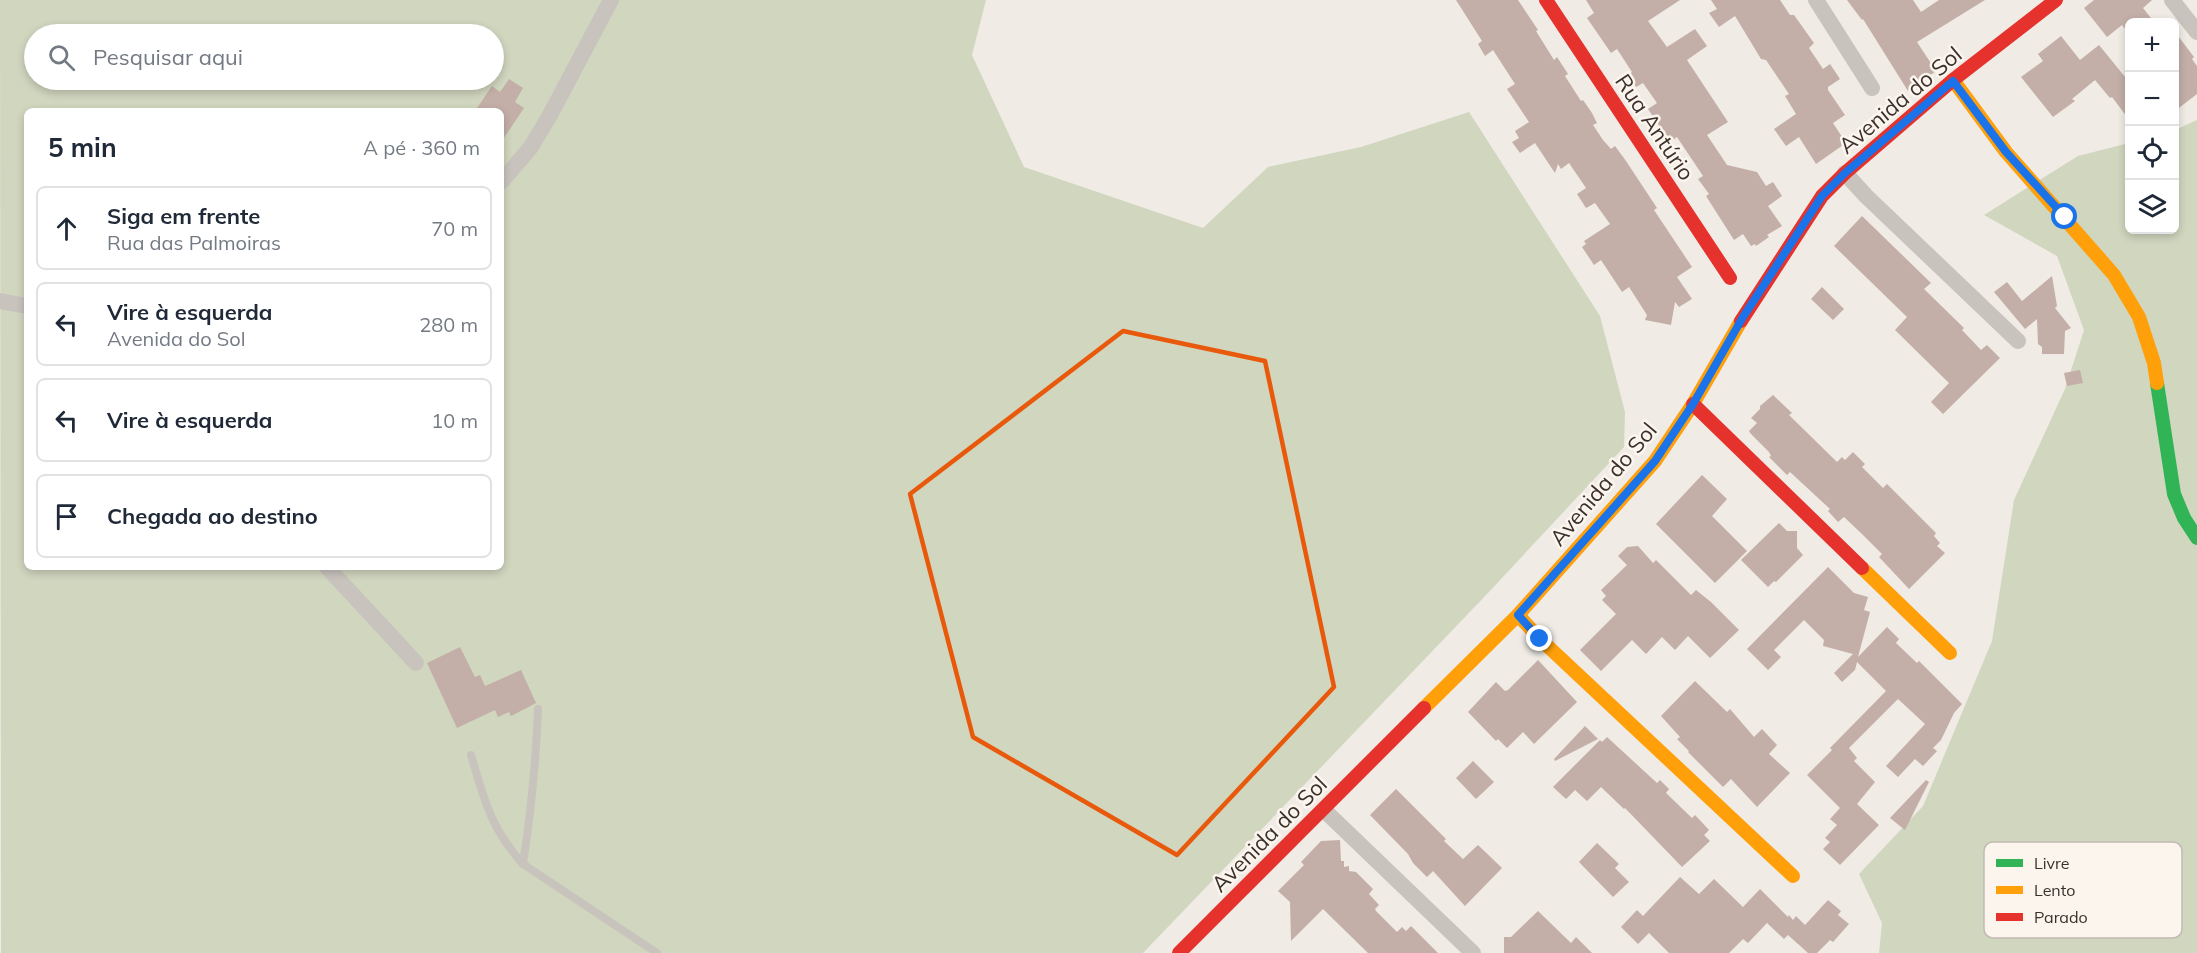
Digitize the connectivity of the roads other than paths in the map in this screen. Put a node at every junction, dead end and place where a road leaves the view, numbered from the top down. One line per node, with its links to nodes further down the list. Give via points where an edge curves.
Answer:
1 (611, 0): 10 (street, via 531,147)
2 (1546, 0): 11 (street, Rua Antúrio)
3 (1816, 0): 8 (street)
4 (2056, 0): 7 (street, Avenida do Sol)
5 (2172, 0): 6 (street)
6 (2197, 32)
7 (1953, 81): 9 (street, Avenida do Sol); 16 (street, via 2006,152 2114,275 2139,317 2154,363 2174,494)
8 (1872, 88)
9 (1845, 173): 14 (street); 15 (street, Avenida do Sol, via 1822,196 1783,254)
10 (504, 178)
11 (1730, 278)
12 (0, 301): 13 (street)
13 (24, 305)
14 (2018, 340)
15 (1693, 404): 18 (street, Avenida do Sol, via 1655,461); 19 (street)
16 (2197, 538)
17 (330, 570): 20 (street)
18 (1518, 615): 23 (street, Avenida do Sol); 25 (street)
19 (1950, 653)
20 (416, 663)
21 (538, 709): 24 (lane, via 531,813)
22 (471, 755): 24 (lane, via 495,827)
23 (1323, 810): 27 (street, Avenida do Sol); 28 (street)
24 (523, 864): 26 (lane)
25 (1793, 876)
26 (657, 953)
27 (1179, 953)
28 (1473, 953)

